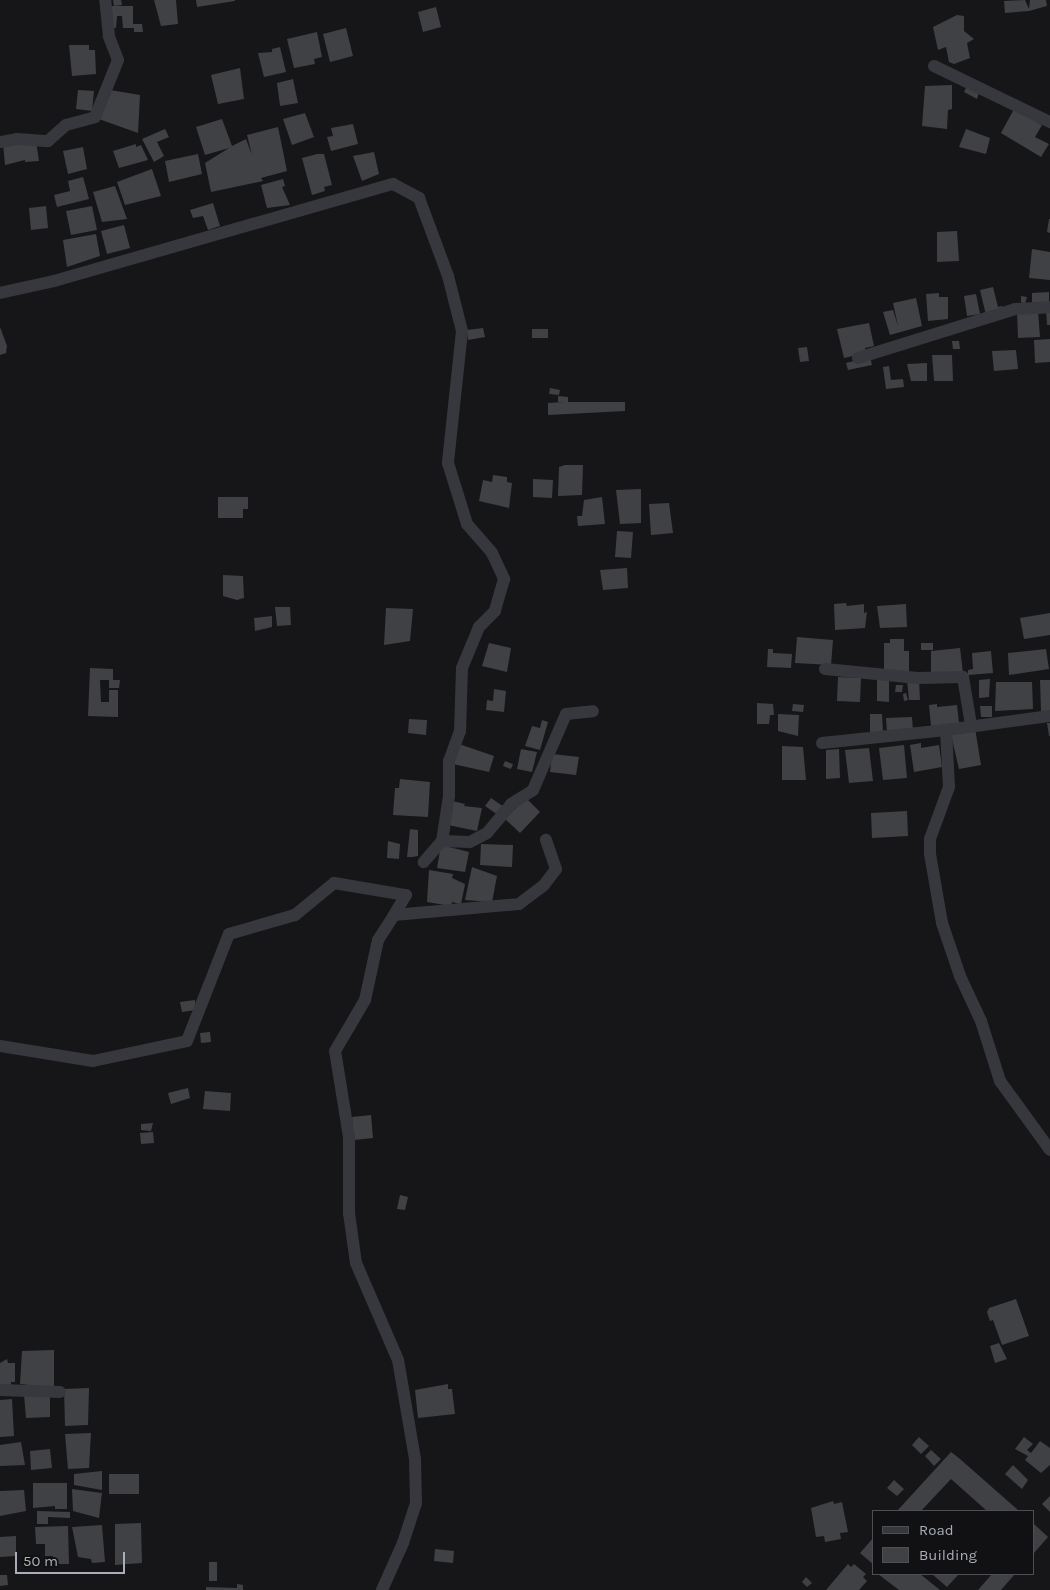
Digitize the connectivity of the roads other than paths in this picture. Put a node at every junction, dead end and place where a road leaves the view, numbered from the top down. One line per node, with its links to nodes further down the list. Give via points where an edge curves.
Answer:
1 (105, 0): 4 (street, via 109,36 118,60 95,117 66,125 48,141 17,139)
2 (934, 66): 3 (street)
3 (1050, 122)
4 (0, 142)
5 (0, 293): 15 (street, via 54,281 393,184 419,198 448,276 462,331 448,463 467,524 492,553 504,579 494,611 479,627 462,668 460,731 449,760 449,796)
6 (1050, 307): 7 (street, via 1015,309)
7 (858, 358)
8 (825, 669): 11 (street, via 918,678 962,677)
9 (593, 712): 15 (street, via 566,714 532,790 511,804 487,833 470,842)
10 (1050, 716): 11 (street)
11 (971, 725): 12 (street)
12 (946, 730): 13 (street); 19 (street, via 949,787 930,846 942,923 960,976 981,1021 1000,1081)
13 (822, 743)
14 (546, 840): 17 (street, via 556,869 544,885 519,904)
15 (442, 841): 16 (street)
16 (424, 862)
17 (394, 915): 18 (street, via 406,895 334,883 295,915 229,934 187,1041 93,1061); 22 (street, via 378,940 365,1000 335,1051 349,1137 349,1213 356,1263 398,1360 415,1459 416,1504)
18 (0, 1046)
19 (1050, 1150)
20 (0, 1390): 21 (street)
21 (60, 1392)
22 (382, 1590)

